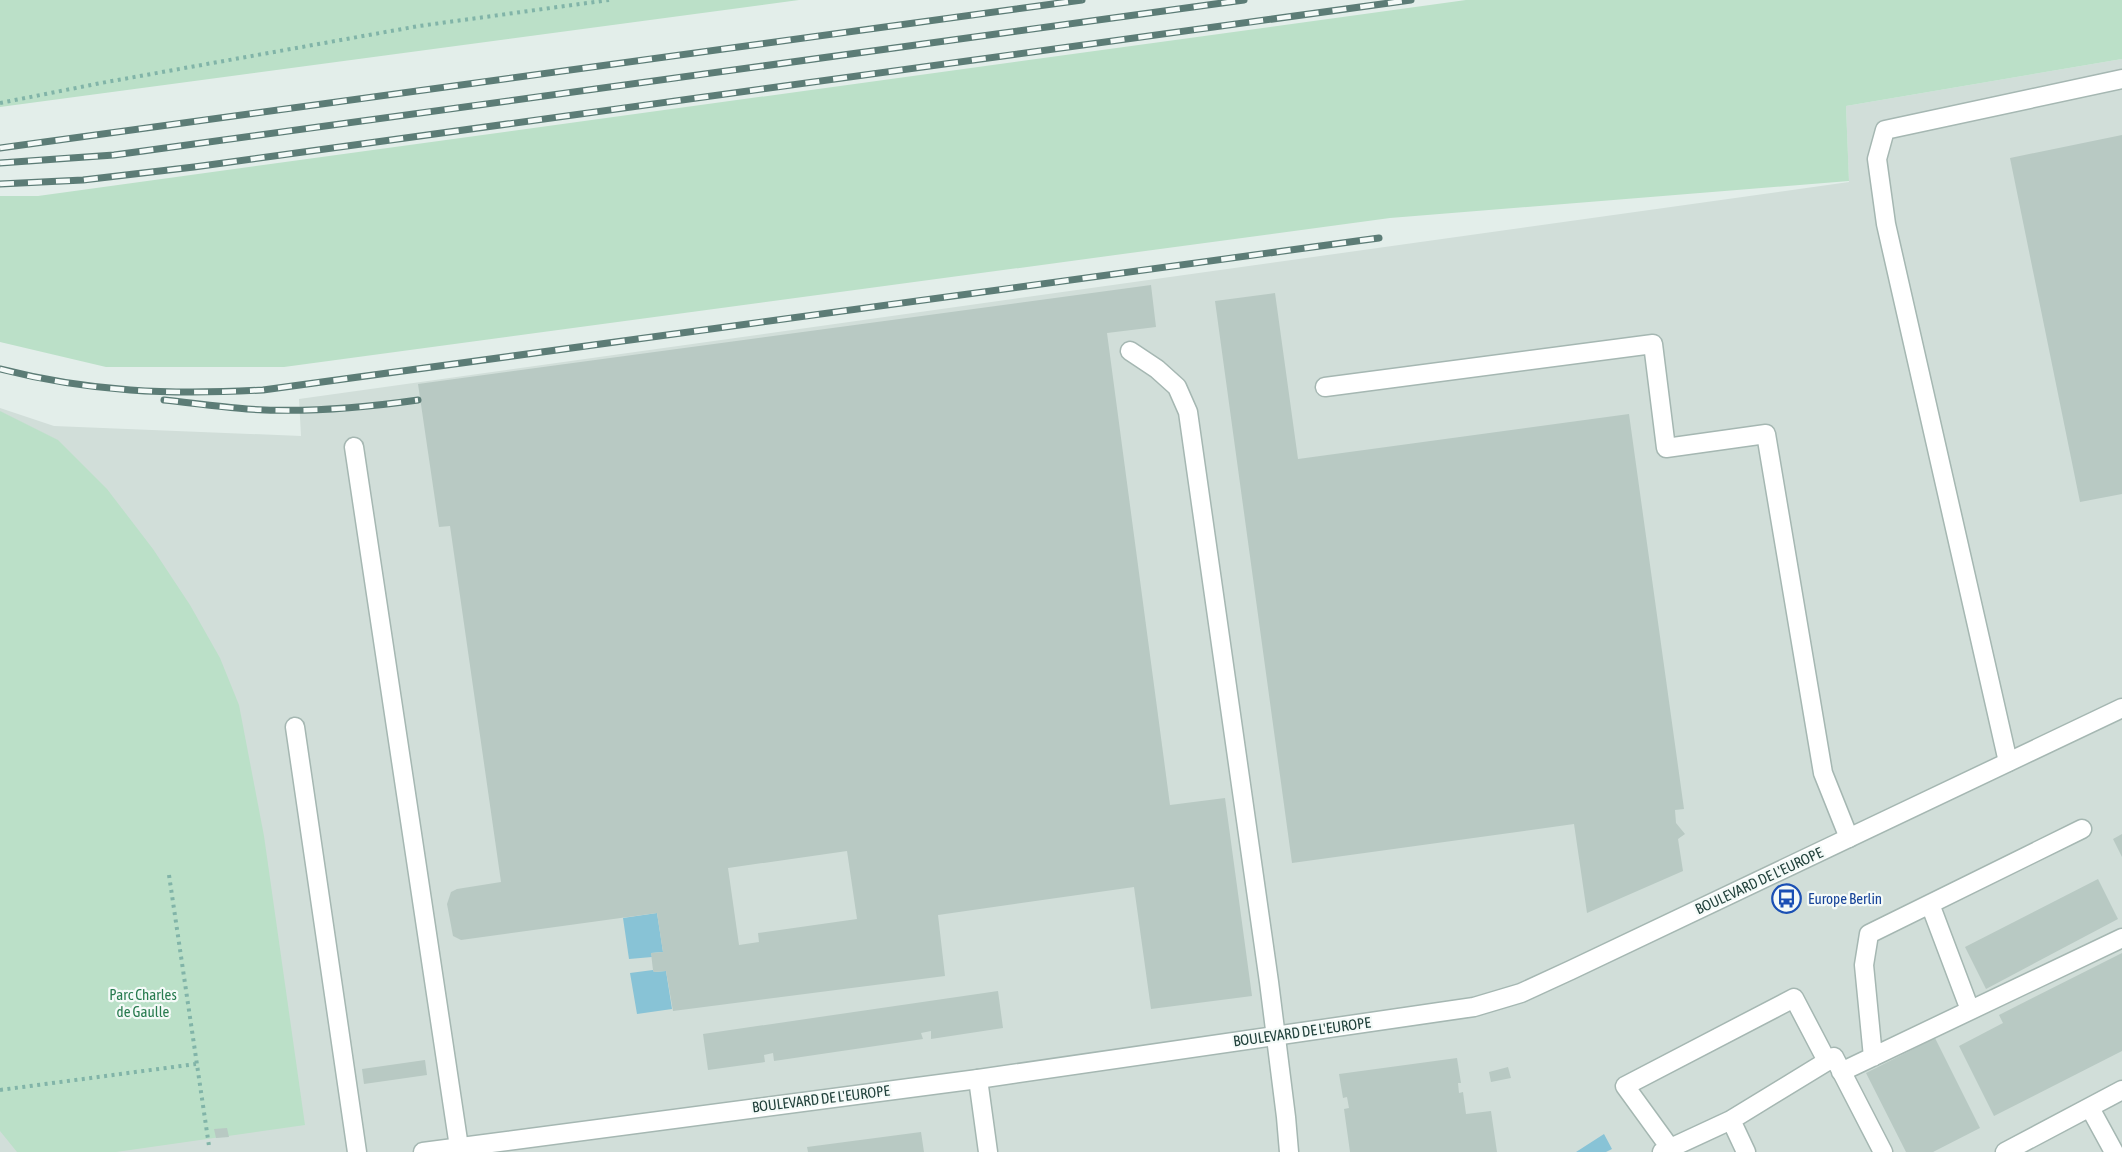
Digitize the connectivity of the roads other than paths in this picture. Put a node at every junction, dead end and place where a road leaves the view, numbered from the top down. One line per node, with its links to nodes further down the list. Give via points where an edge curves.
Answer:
1 (2122, 79): 7 (street, via 1885,130 1877,159 1886,224)
2 (1130, 351): 13 (street, via 1178,387 1188,412)
3 (1325, 387): 9 (street, via 1653,344 1666,448 1766,434 1822,773)
4 (354, 447): 20 (street)
5 (2122, 708): 7 (street, BOULEVARD DE L'EUROPE)
6 (295, 727): 23 (street)
7 (2008, 762): 9 (street, BOULEVARD DE L'EUROPE)
8 (2082, 829): 10 (street)
9 (1850, 838): 13 (street, BOULEVARD DE L'EUROPE, via 1521,993 1474,1007)
10 (1930, 904): 12 (street); 14 (street, via 1869,934 1864,965)
11 (2122, 938): 12 (street)
12 (1970, 1010): 14 (street)
13 (1275, 1035): 16 (street, BOULEVARD DE L'EUROPE); 26 (street)
14 (1873, 1057): 15 (street)
15 (1834, 1066): 19 (street); 22 (street, via 1794,998 1625,1086); 28 (street)
16 (978, 1079): 20 (street, BOULEVARD DE L'EUROPE); 25 (street)
17 (2122, 1090): 18 (street)
18 (2090, 1108): 29 (street); 30 (street)
19 (1731, 1120): 22 (street); 27 (street)
20 (459, 1147): 24 (street, BOULEVARD DE L'EUROPE)
21 (2122, 1149): 30 (street)
22 (1666, 1150)
23 (357, 1152)
24 (423, 1152)
25 (988, 1152)
26 (1289, 1152)
27 (1746, 1152)
28 (1883, 1152)
29 (2005, 1152)
30 (2115, 1152)

